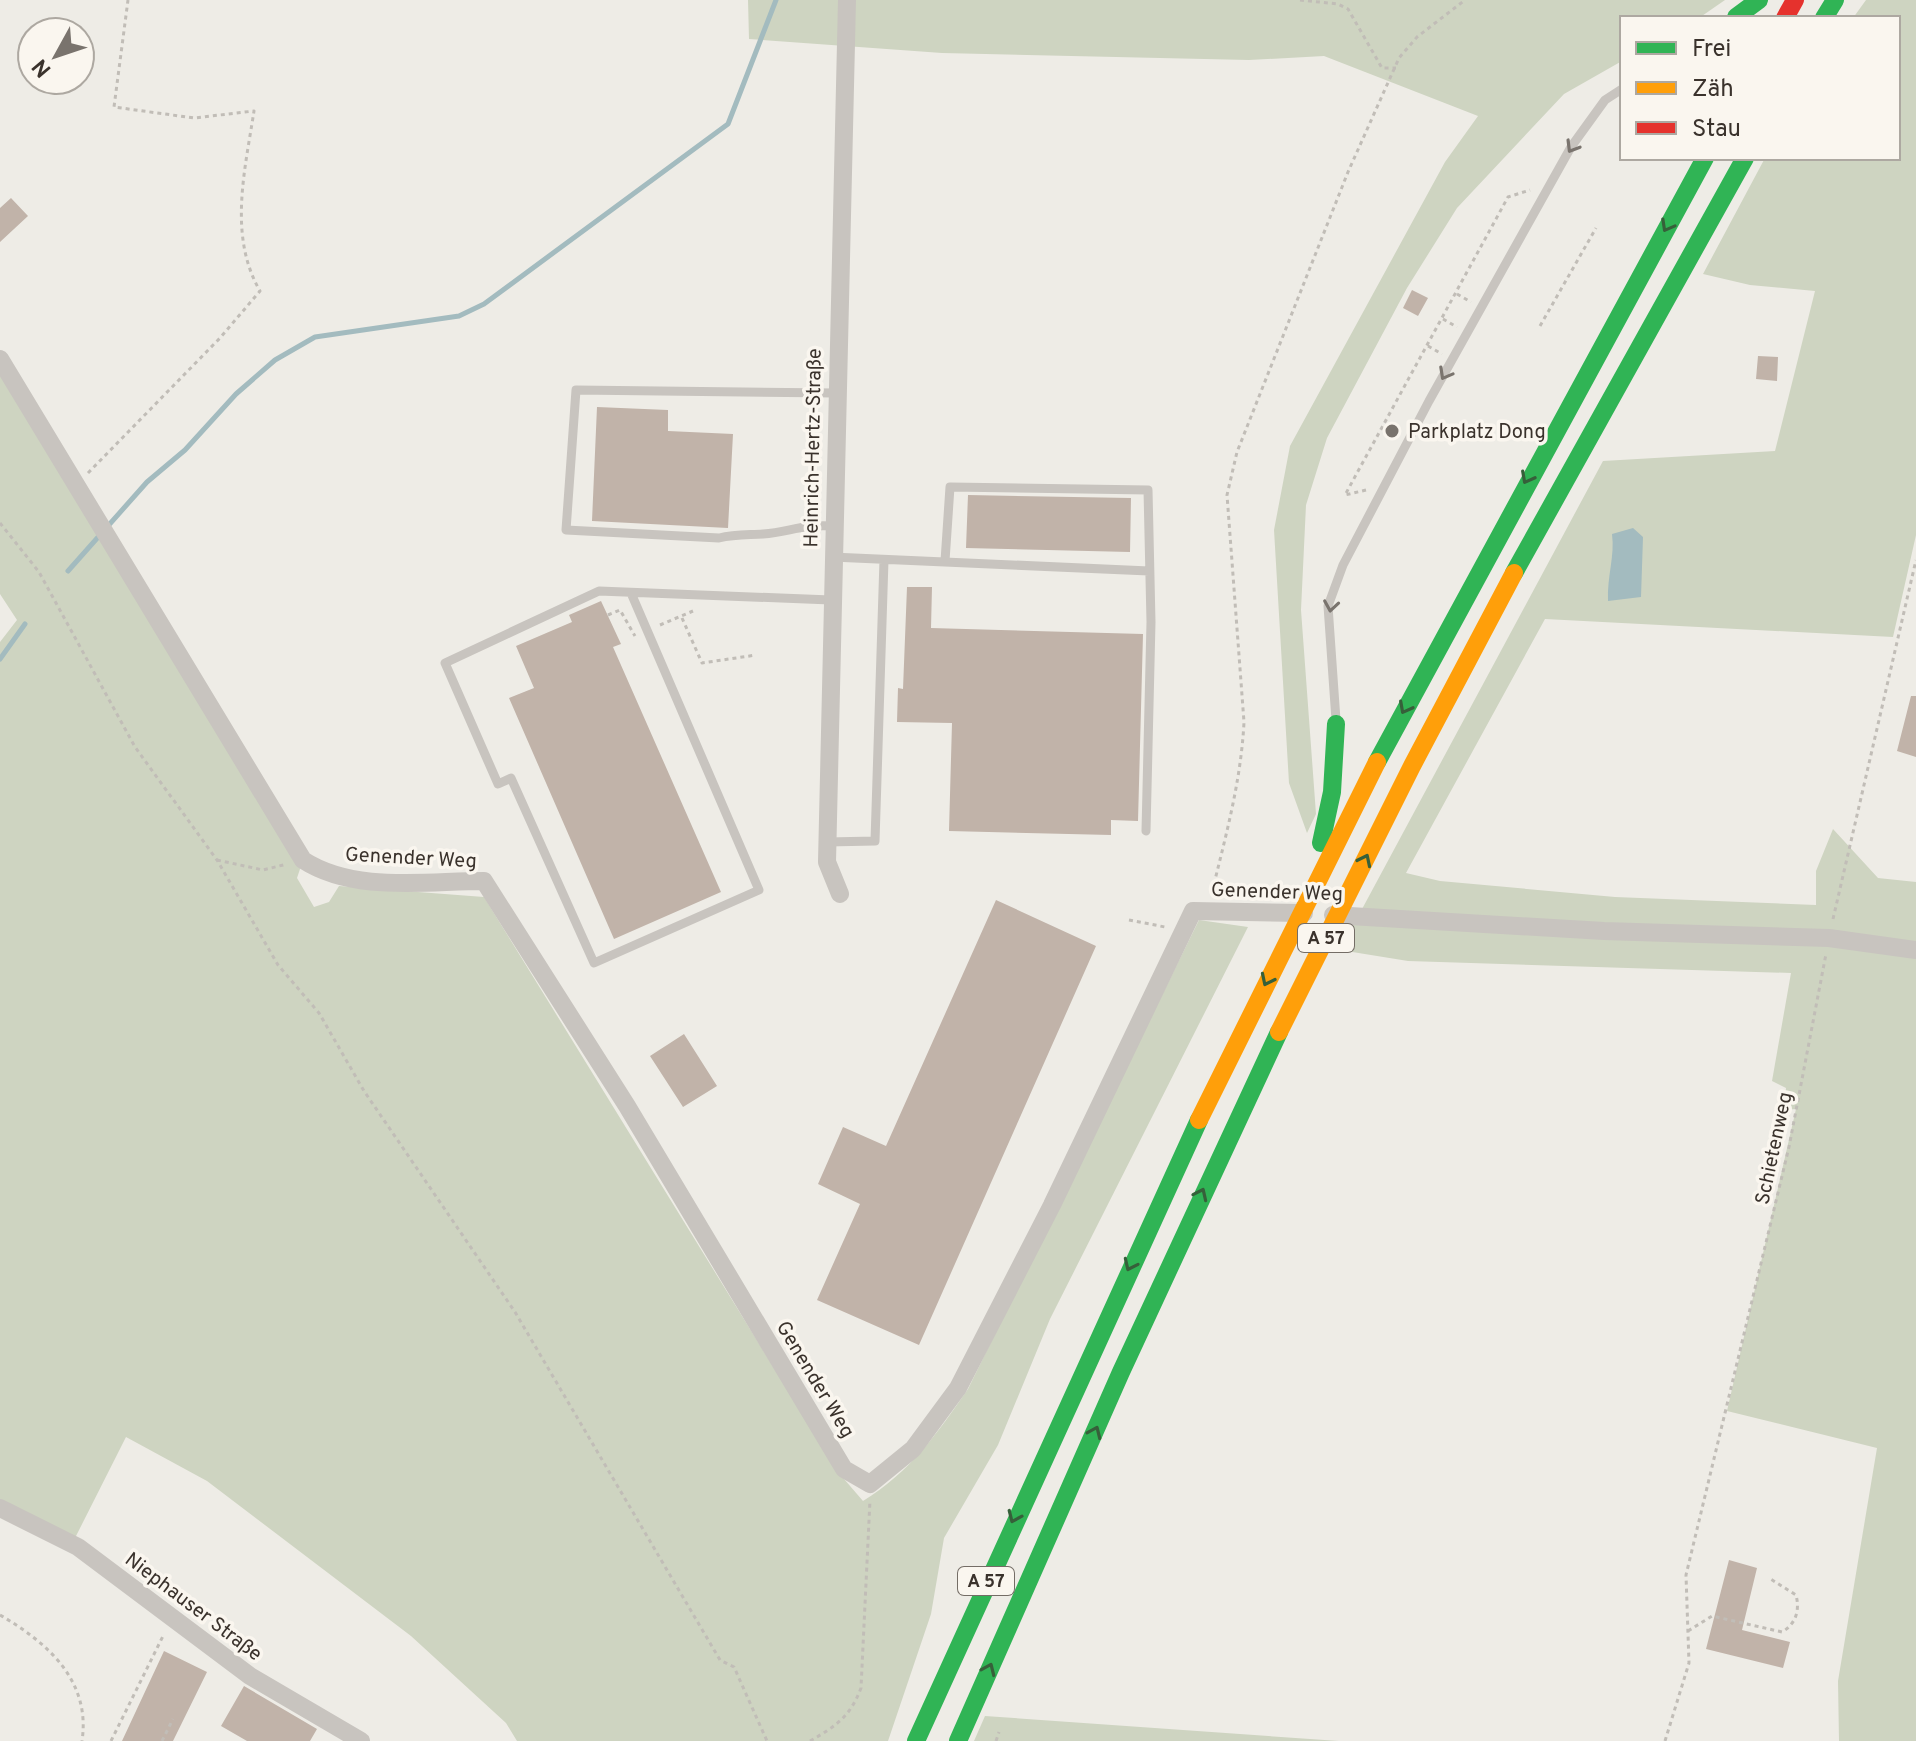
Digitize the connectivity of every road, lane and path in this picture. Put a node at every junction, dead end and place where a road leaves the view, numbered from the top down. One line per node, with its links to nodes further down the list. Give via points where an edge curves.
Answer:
1 (128, 0): 16 (path, via 114,107 194,118 254,111 240,203 248,269 260,291)
2 (847, 0): 15 (street, Heinrich-Hertz-Straße)
3 (1300, 0): 7 (path, via 1348,9 1382,68)
4 (1465, 0): 7 (path, via 1417,37)
5 (1759, 0): 6 (highway)
6 (1739, 16)
7 (1396, 68): 35 (path, via 1263,381 1227,495 1244,722 1236,799)
8 (1620, 90): 11 (lane, one-way to 11, via 1589,120)
9 (1704, 160): 36 (highway, A 57, one-way to 36, via 1544,447)
10 (1744, 160): 56 (highway, A 57, one-way to 10, via 1199,1197 1389,812 1569,467)
11 (1545, 194): 17 (lane, one-way to 17); 17 (path, via 1532,190 1508,197 1345,495 1369,489)
12 (1596, 228): 13 (path)
13 (1540, 326)
14 (0, 359): 16 (street)
15 (835, 393): 19 (street, Heinrich-Hertz-Straße); 19 (lane, via 576,390 566,530 719,538 804,524)
16 (77, 485): 33 (street)
17 (1381, 494): 29 (lane, one-way to 29, via 1328,606)
18 (0, 523): 32 (path, via 39,572 135,747)
19 (833, 526): 20 (street, Heinrich-Hertz-Straße)
20 (832, 557): 21 (lane); 26 (street, Heinrich-Hertz-Straße)
21 (884, 560): 23 (lane); 31 (lane, via 875,841)
22 (1916, 560): 39 (path, Schietenweg)
23 (945, 561): 24 (lane); 24 (lane, via 950,487 1148,490)
24 (1149, 571): 30 (lane)
25 (631, 593): 25 (lane, via 599,591 445,663 498,784 511,778 594,963 759,890); 26 (lane)
26 (831, 600): 31 (street, Heinrich-Hertz-Straße)
27 (681, 616): 28 (path, via 702,663)
28 (756, 655)
29 (1336, 724): 36 (highway, via 1332,792)
30 (1146, 831)
31 (827, 842): 34 (street, Heinrich-Hertz-Straße, via 827,862)
32 (217, 860): 33 (path, via 263,870); 53 (path, via 278,965 319,1013 364,1091 515,1312 720,1660 734,1667)
33 (303, 860): 41 (street, Genender Weg, via 322,873 354,880 484,881 627,1106 844,1469)
34 (840, 894)
35 (1208, 910): 38 (street, Genender Weg, via 1193,911); 39 (street, Genender Weg)
36 (1302, 910): 55 (highway, A 57, one-way to 55, via 1143,1236)
37 (1129, 920): 38 (path)
38 (1184, 930): 41 (street, Genender Weg, via 958,1388 913,1449)
39 (1829, 938): 40 (street, Genender Weg); 46 (path, Schietenweg, via 1789,1147 1686,1575)
40 (1916, 950)
41 (870, 1484): 54 (path, via 861,1688 843,1722)
42 (0, 1508): 45 (street, Niephauser Straße, via 78,1547)
43 (1769, 1578): 46 (path, via 1796,1595 1799,1607 1791,1627 1782,1632 1712,1616)
44 (0, 1615): 49 (path, via 38,1639 66,1668 80,1697)
45 (173, 1616): 50 (path); 52 (street, Niephauser Straße, via 250,1676)
46 (1688, 1631): 58 (path, Schietenweg, via 1689,1663)
47 (173, 1719): 51 (path)
48 (999, 1732): 57 (path)
49 (82, 1741)
50 (111, 1741)
51 (162, 1741)
52 (361, 1741)
53 (767, 1741)
54 (810, 1741)
55 (916, 1741)
56 (958, 1741)
57 (996, 1741)
58 (1665, 1741)

